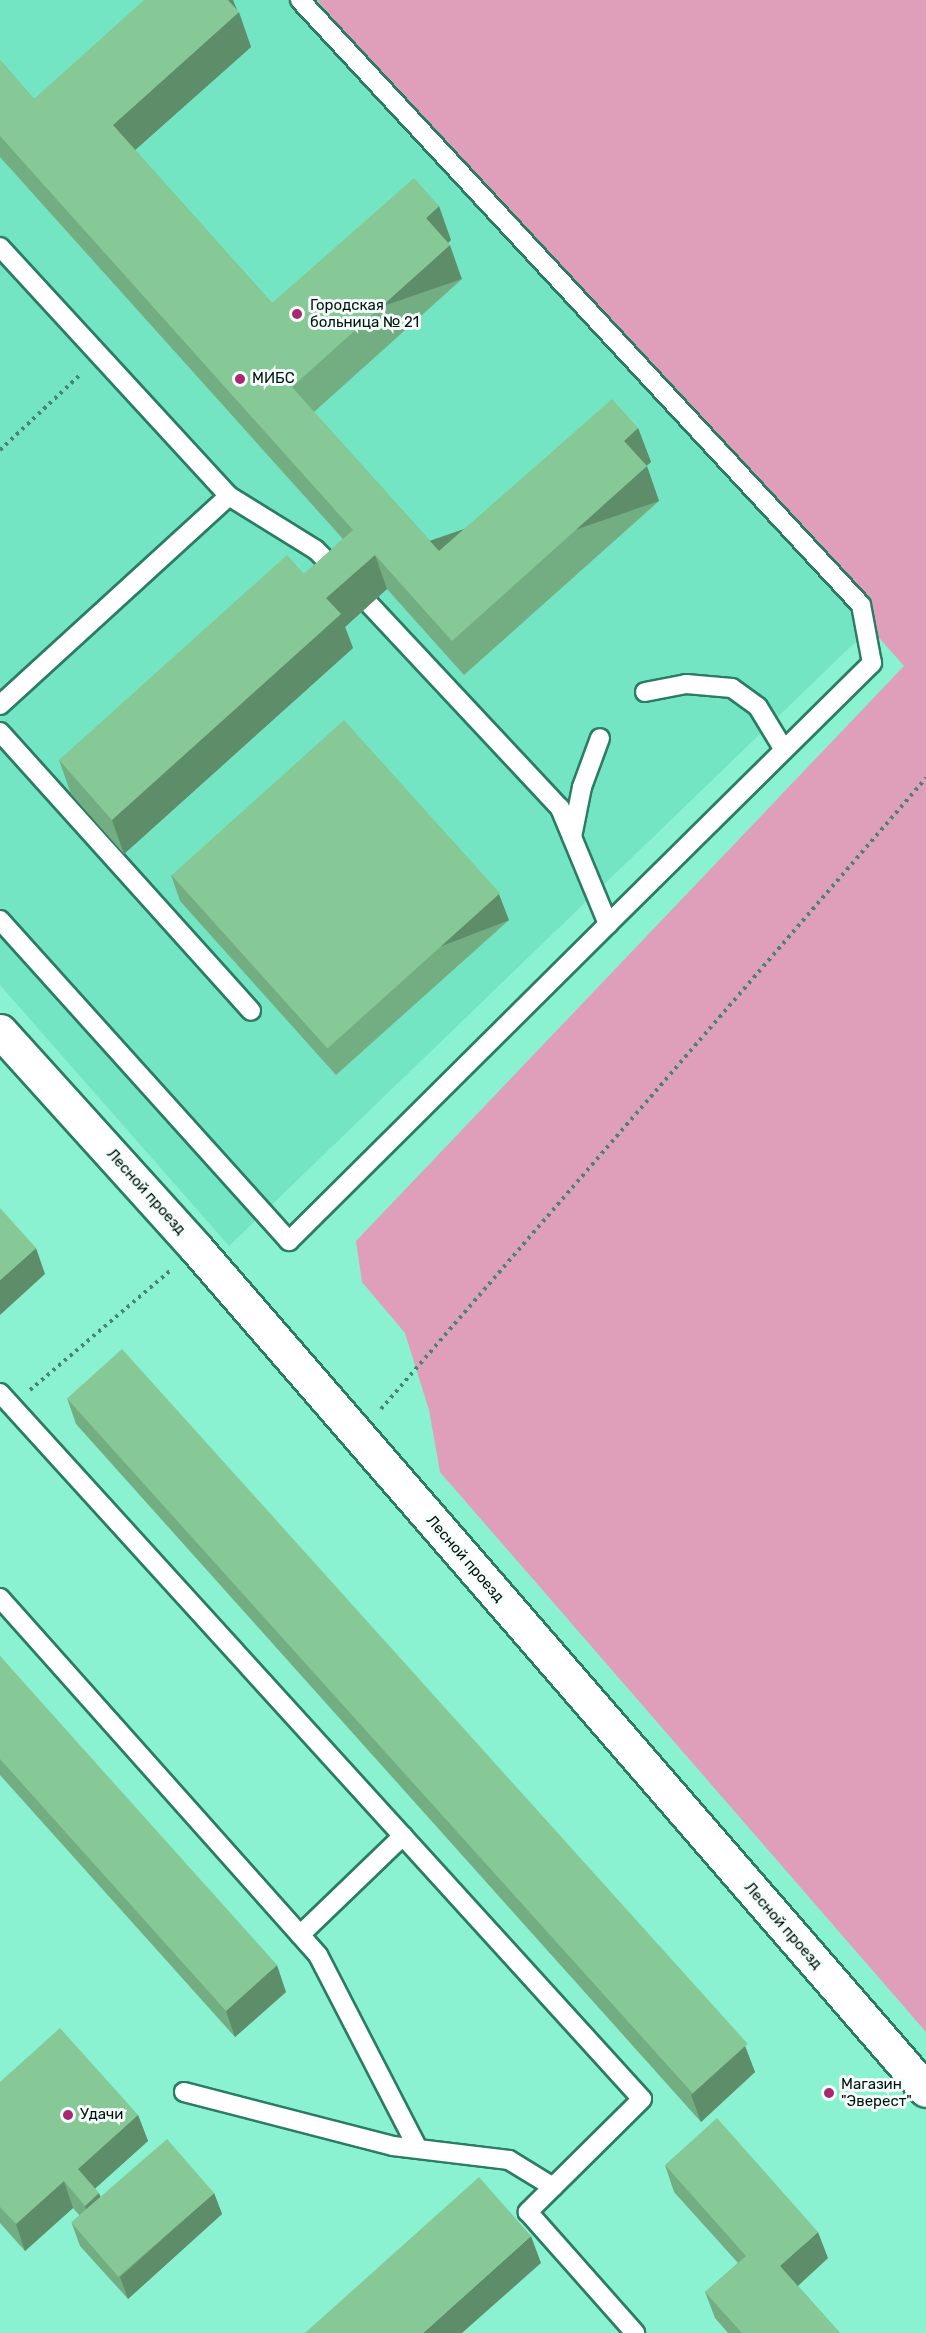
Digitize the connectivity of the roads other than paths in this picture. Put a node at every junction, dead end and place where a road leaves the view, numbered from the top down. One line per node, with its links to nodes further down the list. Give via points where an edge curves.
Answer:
1 (300, 0): 10 (lane, via 861,605 872,663)
2 (0, 247): 3 (lane)
3 (229, 496): 4 (lane, via 316,550); 7 (lane)
4 (346, 581)
5 (369, 605): 11 (lane, via 560,808)
6 (645, 692): 10 (lane, via 686,684 732,688 758,707)
7 (0, 705)
8 (0, 732): 14 (lane)
9 (600, 738): 11 (lane, via 582,787)
10 (784, 750): 13 (lane)
11 (572, 837): 13 (lane)
12 (0, 920): 13 (lane, via 289,1241)
13 (608, 924)
14 (251, 1011)
15 (0, 1031): 20 (street, Лесной проезд, via 196,1248)
16 (4, 1405): 18 (lane)
17 (0, 1598): 19 (lane)
18 (403, 1836): 19 (lane); 23 (lane, via 642,2099)
19 (300, 1935): 22 (lane, via 318,1955)
20 (926, 2090)
21 (184, 2092): 22 (lane)
22 (418, 2149): 23 (lane, via 509,2160)
23 (553, 2187): 24 (lane, via 528,2212)
24 (635, 2333)

